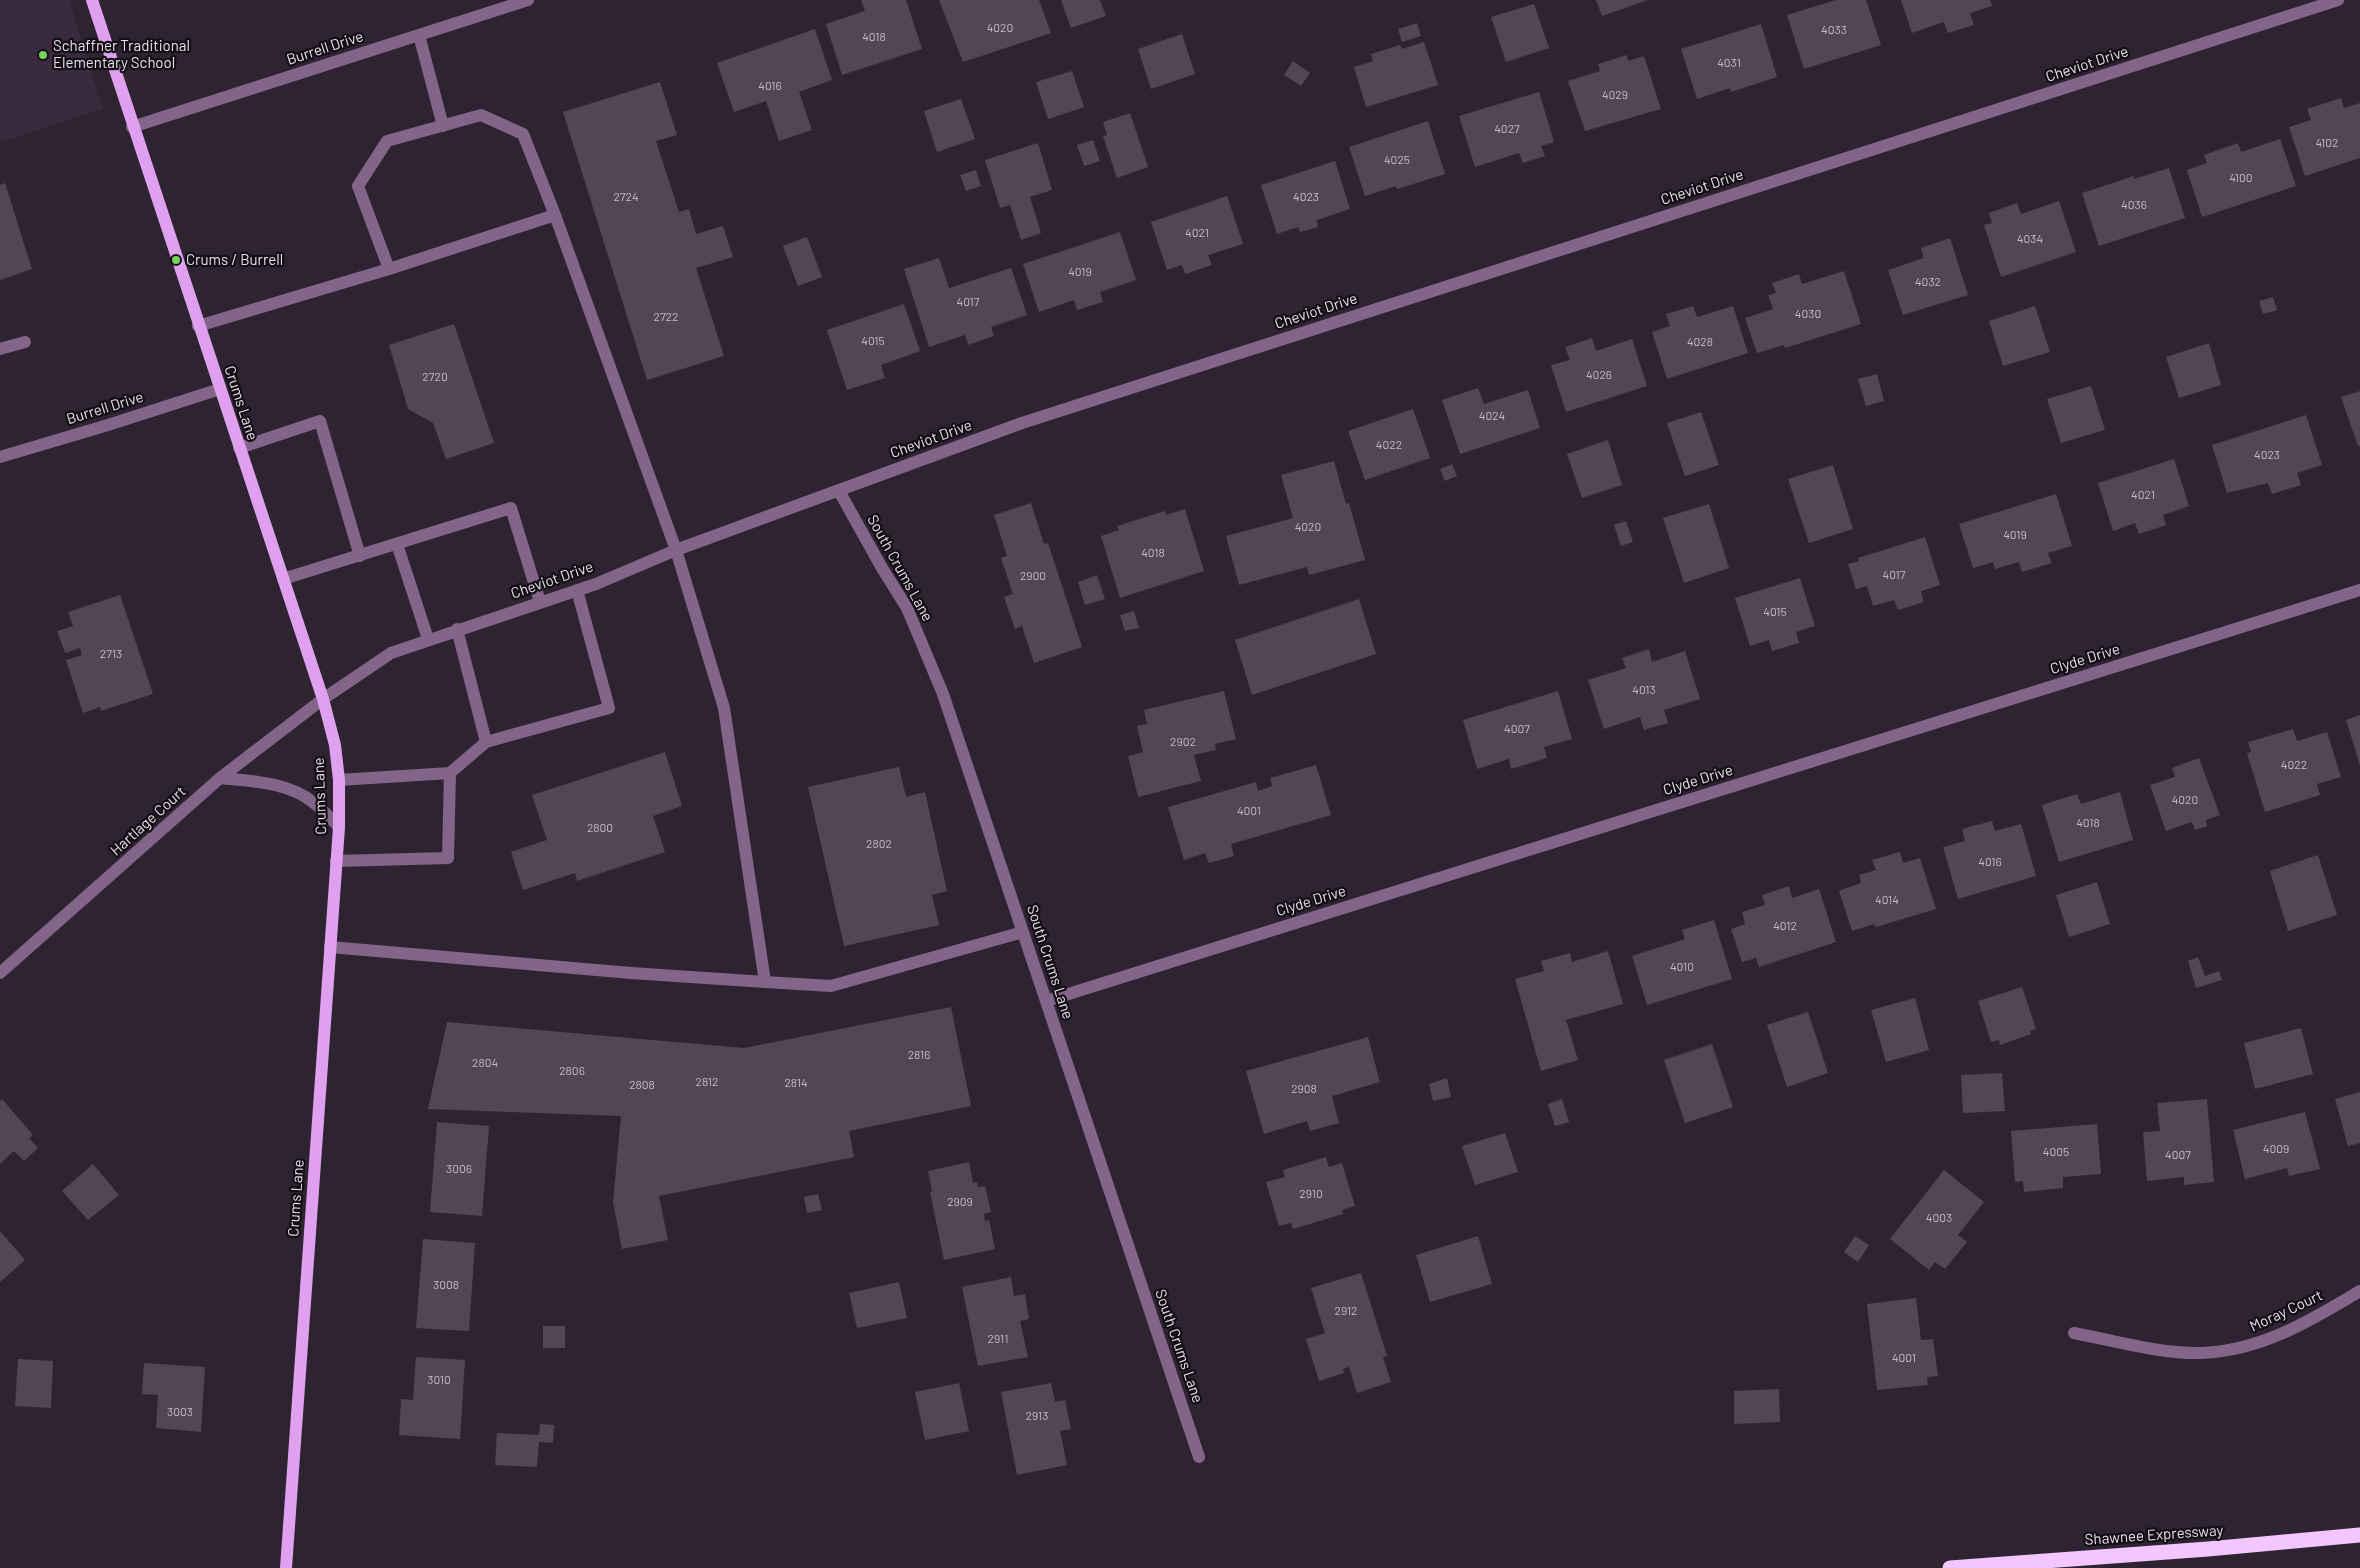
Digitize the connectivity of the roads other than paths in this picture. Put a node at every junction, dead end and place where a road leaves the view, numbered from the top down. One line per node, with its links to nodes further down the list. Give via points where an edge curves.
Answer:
1 (92, 0): 6 (main road, Crums Lane)
2 (528, 0): 4 (street, Burrell Drive)
3 (2338, 0): 15 (street, Cheviot Drive, via 1022,423)
4 (419, 35): 5 (street); 6 (street, Burrell Drive)
5 (443, 126): 7 (street, via 481,115 523,134); 8 (street, via 388,141 358,186)
6 (132, 127): 9 (main road, Crums Lane)
7 (555, 215): 8 (street); 17 (street)
8 (389, 269): 9 (street)
9 (198, 326): 12 (main road, Crums Lane)
10 (25, 342): 11 (street)
11 (0, 349)
12 (220, 389): 13 (main road, Crums Lane); 14 (street, Burrell Drive)
13 (239, 448): 18 (street, via 320,421); 19 (main road, Crums Lane)
14 (0, 457)
15 (839, 491): 17 (street, Cheviot Drive); 32 (street, South Crums Lane, via 907,608 940,686)
16 (397, 544): 18 (street); 22 (street, via 511,508); 24 (street)
17 (676, 550): 20 (street, Cheviot Drive); 35 (street, via 724,708)
18 (360, 556): 19 (street)
19 (283, 580): 25 (main road, Crums Lane)
20 (577, 590): 22 (street, Cheviot Drive); 26 (street, via 609,708)
21 (2360, 590): 36 (street, Clyde Drive)
22 (540, 602): 23 (street, Cheviot Drive)
23 (456, 629): 24 (street, Cheviot Drive); 26 (street)
24 (428, 639): 25 (street, Cheviot Drive, via 391,653)
25 (323, 699): 28 (street, Hartlage Court); 29 (main road, Crums Lane, via 335,745)
26 (486, 742): 27 (street)
27 (450, 773): 29 (street); 31 (street, via 448,858)
28 (220, 778): 30 (street, via 267,783 295,792 313,802); 34 (street, Hartlage Court)
29 (339, 780): 30 (main road, Crums Lane)
30 (339, 827): 31 (main road, Crums Lane)
31 (336, 861): 33 (main road, Crums Lane)
32 (1023, 932): 35 (street, via 831,986); 36 (street, South Crums Lane)
33 (330, 947): 35 (street); 41 (main road, Crums Lane)
34 (0, 973)
35 (765, 982)
36 (1046, 1001): 39 (street, South Crums Lane)
37 (2360, 1291): 38 (street, Moray Court, via 2322,1314 2270,1339 2242,1348 2202,1353 2160,1350)
38 (2074, 1333)
39 (1200, 1457)
40 (2360, 1535): 42 (highway, Shawnee Expressway)
41 (286, 1568)
42 (1950, 1568)

